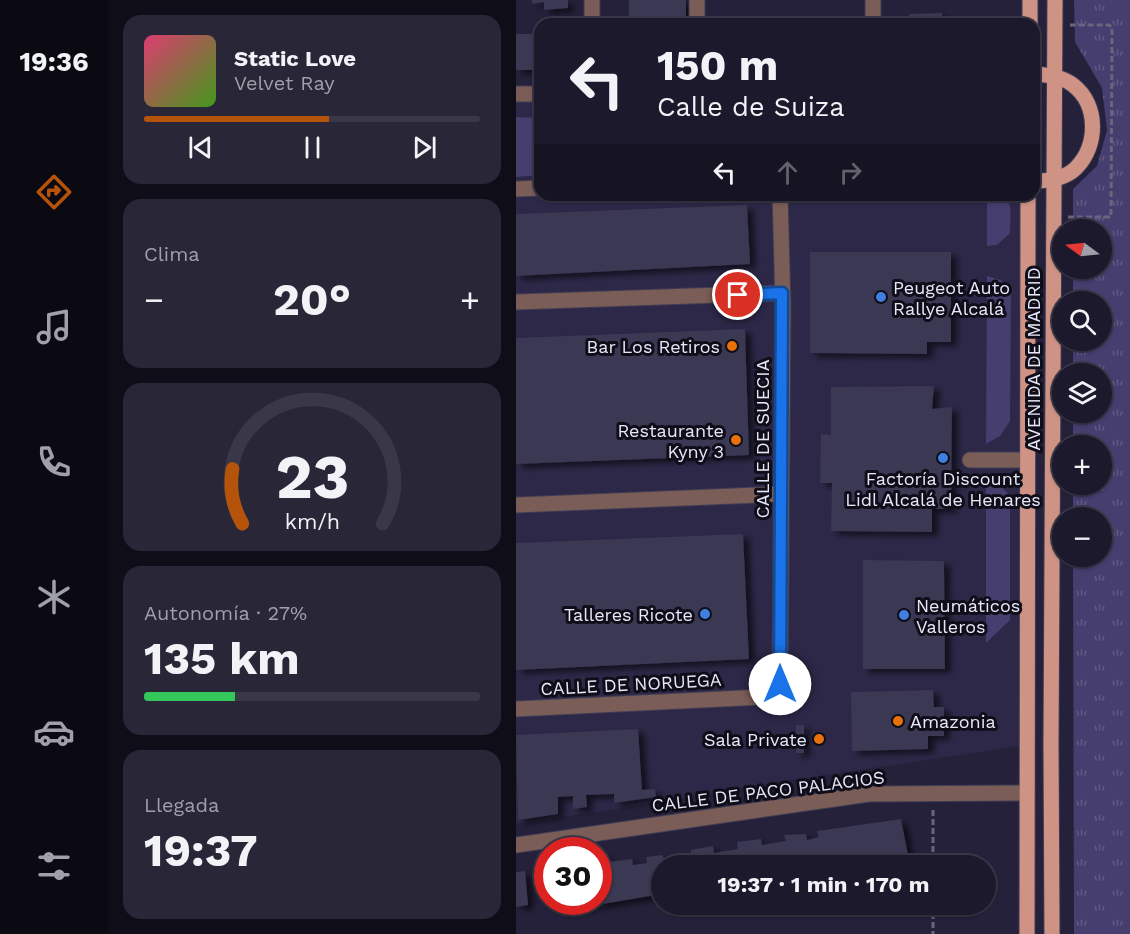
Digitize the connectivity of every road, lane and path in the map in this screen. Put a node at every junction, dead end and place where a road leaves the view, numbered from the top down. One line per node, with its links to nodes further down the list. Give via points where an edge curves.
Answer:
1 (592, 0): 6 (street)
2 (697, 0): 7 (street)
3 (873, 0): 8 (street)
4 (1030, 0): 9 (main road)
5 (1055, 0): 11 (main road, AVENIDA DE MADRID)
6 (592, 18)
7 (697, 18)
8 (873, 18)
9 (1030, 18)
10 (1040, 75): 11 (main road)
11 (1055, 76): 14 (main road, AVENIDA DE MADRID); 14 (main road, via 1073,85 1086,100 1094,125 1088,152 1075,169)
12 (516, 94): 13 (street)
13 (534, 94)
14 (1054, 180): 15 (main road); 35 (main road, AVENIDA DE MADRID)
15 (1040, 181)
16 (534, 188): 17 (street)
17 (516, 189)
18 (780, 201): 20 (street, CALLE DE SUECIA)
19 (1028, 201): 23 (main road, AVENIDA DE MADRID)
20 (782, 293): 21 (street); 24 (street, CALLE DE SUECIA)
21 (516, 302)
22 (970, 460): 23 (street)
23 (1028, 460): 28 (main road, AVENIDA DE MADRID)
24 (781, 494): 25 (street); 26 (street, CALLE DE SUECIA)
25 (516, 505)
26 (780, 684): 27 (street, CALLE DE NORUEGA, via 763,697)
27 (516, 709)
28 (1026, 793): 29 (street, CALLE DE PACO PALACIOS); 34 (main road, AVENIDA DE MADRID)
29 (933, 794): 30 (street, CALLE DE PACO PALACIOS, via 869,794); 31 (path)
30 (516, 845)
31 (933, 855)
32 (933, 915): 33 (path)
33 (933, 934)
34 (1027, 934)
35 (1052, 934)

